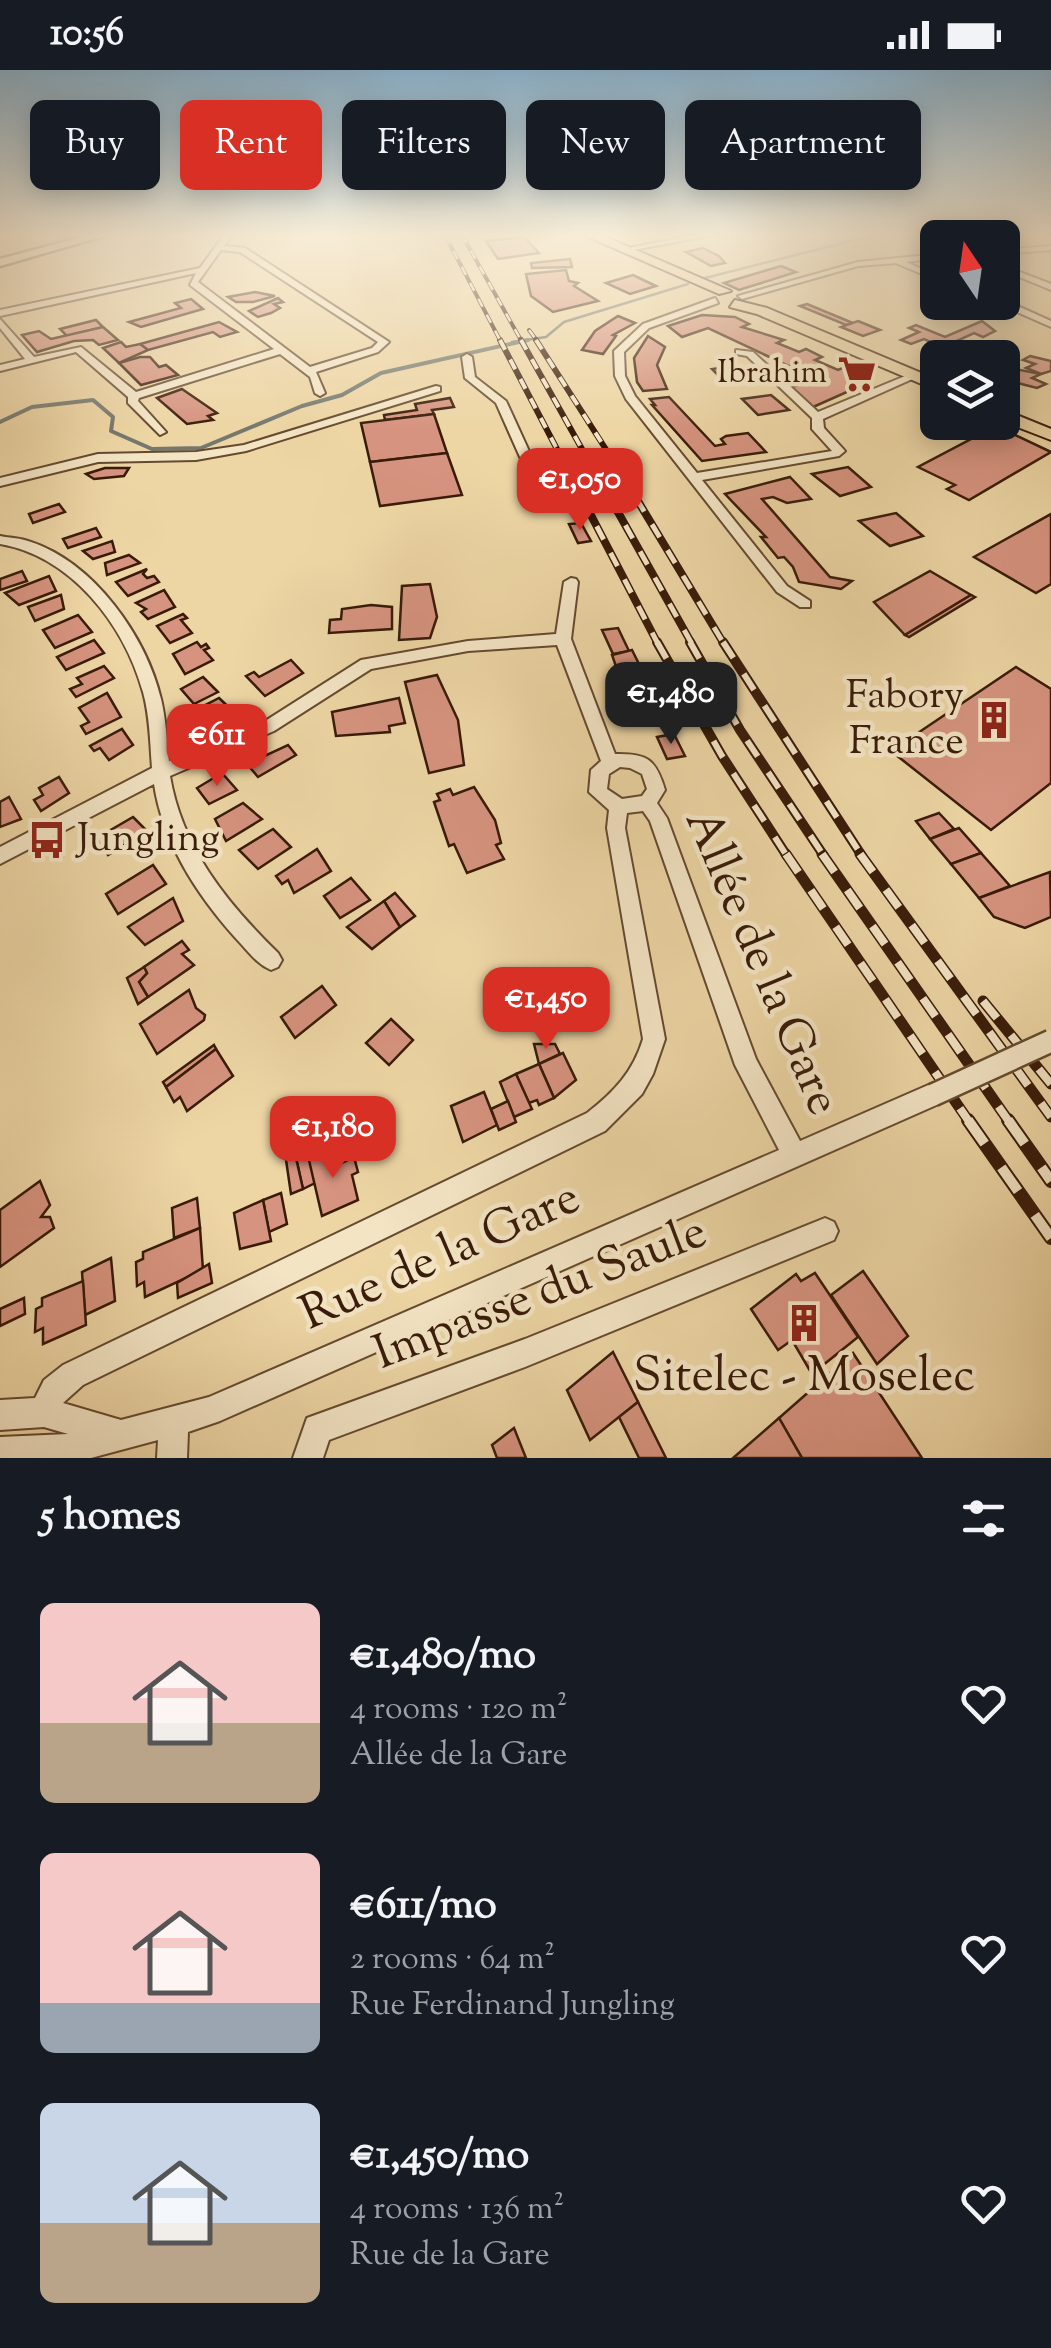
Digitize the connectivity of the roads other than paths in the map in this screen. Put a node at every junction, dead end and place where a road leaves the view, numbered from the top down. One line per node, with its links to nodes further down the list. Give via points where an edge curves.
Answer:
1 (62, 300): 9 (street)
2 (211, 300): 12 (street)
3 (319, 300): 17 (street, via 384,342)
4 (699, 300): 27 (street, via 635,332 619,351 630,396)
5 (736, 300): 7 (main road)
6 (751, 300): 7 (street)
7 (744, 302): 18 (main road)
8 (1020, 310): 11 (street)
9 (0, 313)
10 (0, 322): 15 (street)
11 (1051, 324)
12 (282, 350): 17 (street); 22 (street)
13 (739, 352): 23 (street, via 750,354)
14 (467, 357): 29 (street, via 470,378 501,401)
15 (32, 360): 16 (street); 22 (street, via 82,354)
16 (0, 368)
17 (308, 370): 21 (street)
18 (914, 376): 19 (main road); 23 (street)
19 (920, 378)
20 (436, 389): 28 (street, via 246,448 98,458)
21 (320, 393)
22 (134, 396): 25 (street)
23 (817, 417): 27 (street, via 835,454)
24 (1020, 422): 26 (main road)
25 (160, 432)
26 (1051, 435)
27 (694, 478): 32 (street, via 782,589)
28 (0, 482)
29 (538, 484)
30 (0, 540): 35 (street, via 62,565 118,619 152,695)
31 (571, 582): 33 (street)
32 (806, 604)
33 (563, 639): 34 (street); 35 (street, via 374,662 268,727)
34 (610, 762): 36 (street, via 634,761 650,770 656,790); 37 (street, via 596,784 603,798)
35 (159, 774): 38 (street); 39 (street, via 172,824 196,871)
36 (647, 804): 37 (street); 41 (street, Allée de la Gare, via 658,818 747,1065)
37 (620, 807): 43 (street, Rue de la Gare, via 616,828 654,1039 629,1097 596,1122 73,1375 54,1390)
38 (0, 856)
39 (271, 960)
40 (1051, 1041): 41 (street, Rue de la Gare, bridge)
41 (795, 1156): 45 (street, Rue de la Gare)
42 (825, 1231): 49 (street, Impasse du Saule, via 318,1429)
43 (44, 1412): 44 (street, Rue de la Gare); 46 (street, Rue de la Gare)
44 (0, 1414)
45 (174, 1421): 46 (street, Rue de la Gare); 48 (street)
46 (120, 1434): 47 (street, Rue de la Gare, via 66,1450)
47 (0, 1452)
48 (172, 1458)
49 (308, 1458)

